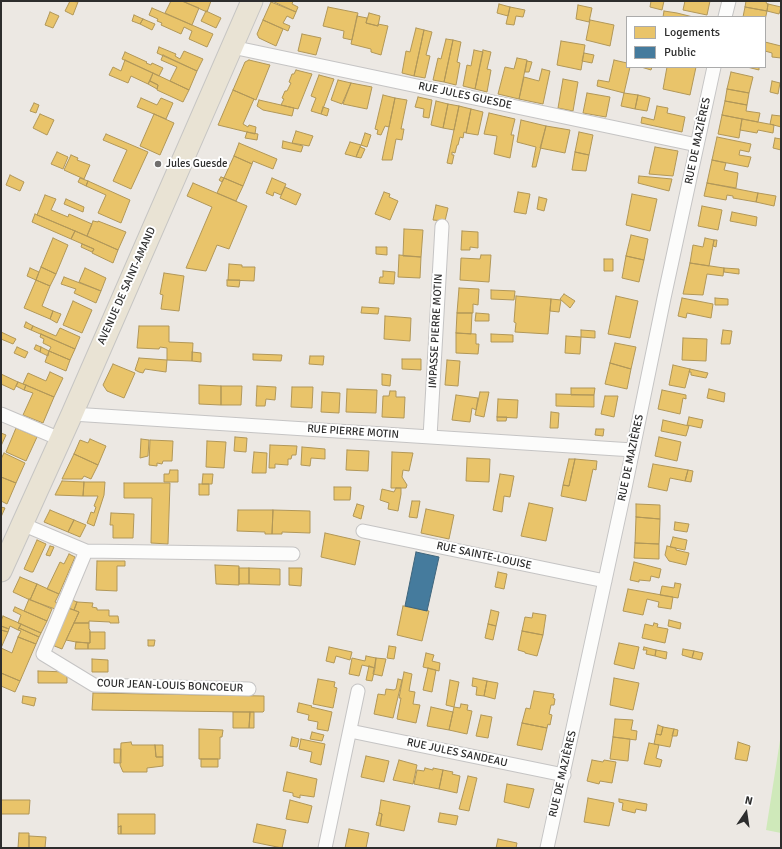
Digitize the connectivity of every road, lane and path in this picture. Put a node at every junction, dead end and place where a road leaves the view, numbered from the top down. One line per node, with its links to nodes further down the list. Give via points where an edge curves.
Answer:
1 (728, 1): 3 (street)
2 (246, 3): 4 (main road, AVENUE DE SAINT-AMAND)
3 (725, 16)
4 (232, 47): 6 (street, RUE JULES GUESDE); 9 (main road, AVENUE DE SAINT-AMAND)
5 (714, 68): 6 (street, RUE DE MAZIÈRES)
6 (697, 145): 12 (street, RUE DE MAZIÈRES)
7 (442, 226): 10 (street, IMPASSE PIERRE MOTIN)
8 (1, 414): 11 (street)
9 (72, 414): 10 (street, RUE PIERRE MOTIN); 11 (main road, AVENUE DE SAINT-AMAND)
10 (430, 437): 12 (street, RUE PIERRE MOTIN)
11 (60, 439): 13 (main road, AVENUE DE SAINT-AMAND)
12 (633, 450): 18 (street, RUE DE MAZIÈRES)
13 (22, 524): 15 (street); 17 (main road, AVENUE DE SAINT-AMAND)
14 (363, 531): 18 (street, RUE SAINTE-LOUISE)
15 (86, 551): 16 (street); 19 (street, COUR JEAN-LOUIS BONCOEUR, via 43,654 94,685)
16 (293, 554)
17 (1, 571)
18 (605, 581): 22 (street, RUE DE MAZIÈRES)
19 (249, 688)
20 (358, 690): 21 (street)
21 (350, 731): 22 (street, RUE JULES SANDEAU); 23 (street)
22 (564, 775): 24 (street, RUE DE MAZIÈRES)
23 (325, 848)
24 (547, 848)

